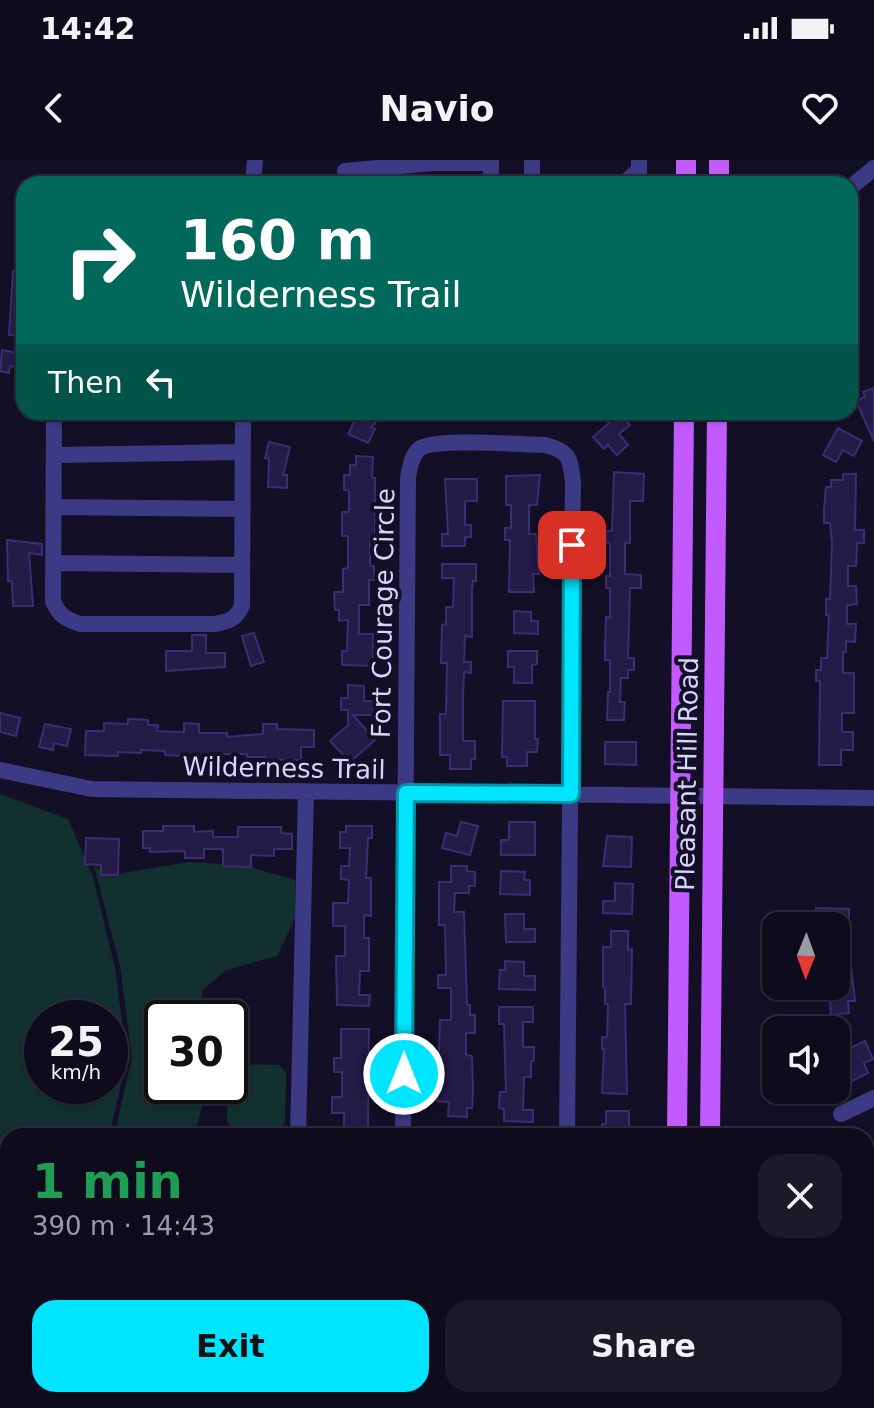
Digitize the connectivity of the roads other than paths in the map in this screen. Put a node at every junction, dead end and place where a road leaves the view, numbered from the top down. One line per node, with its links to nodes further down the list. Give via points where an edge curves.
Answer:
1 (491, 162): 3 (street)
2 (874, 168): 4 (street)
3 (345, 171)
4 (858, 181)
5 (54, 420): 10 (street)
6 (243, 420): 9 (street)
7 (684, 420): 20 (main road, Pleasant Hill Road)
8 (717, 420): 19 (main road, Pleasant Hill Road)
9 (243, 452): 10 (street); 12 (street)
10 (54, 455): 11 (street)
11 (53, 507): 12 (street); 13 (street)
12 (243, 509): 14 (street)
13 (53, 563): 14 (street); 14 (street, via 58,613 80,624 227,622 242,606)
14 (242, 565)
15 (0, 770): 16 (street, Wilderness Trail, via 92,789)
16 (306, 792): 17 (street, Wilderness Trail); 24 (street)
17 (406, 793): 18 (street, Wilderness Trail); 18 (street, Fort Courage Circle, via 408,478 411,460 421,447 438,443 545,445 561,449 570,461); 25 (street)
18 (571, 794): 20 (street, Wilderness Trail); 26 (street)
19 (713, 795): 20 (street, Wilderness Trail); 21 (street, Wilderness Trail); 28 (main road, Pleasant Hill Road)
20 (680, 796): 27 (main road, Pleasant Hill Road)
21 (874, 798)
22 (874, 1098): 23 (street)
23 (841, 1114)
24 (298, 1128)
25 (403, 1128)
26 (567, 1128)
27 (677, 1128)
28 (710, 1128)

